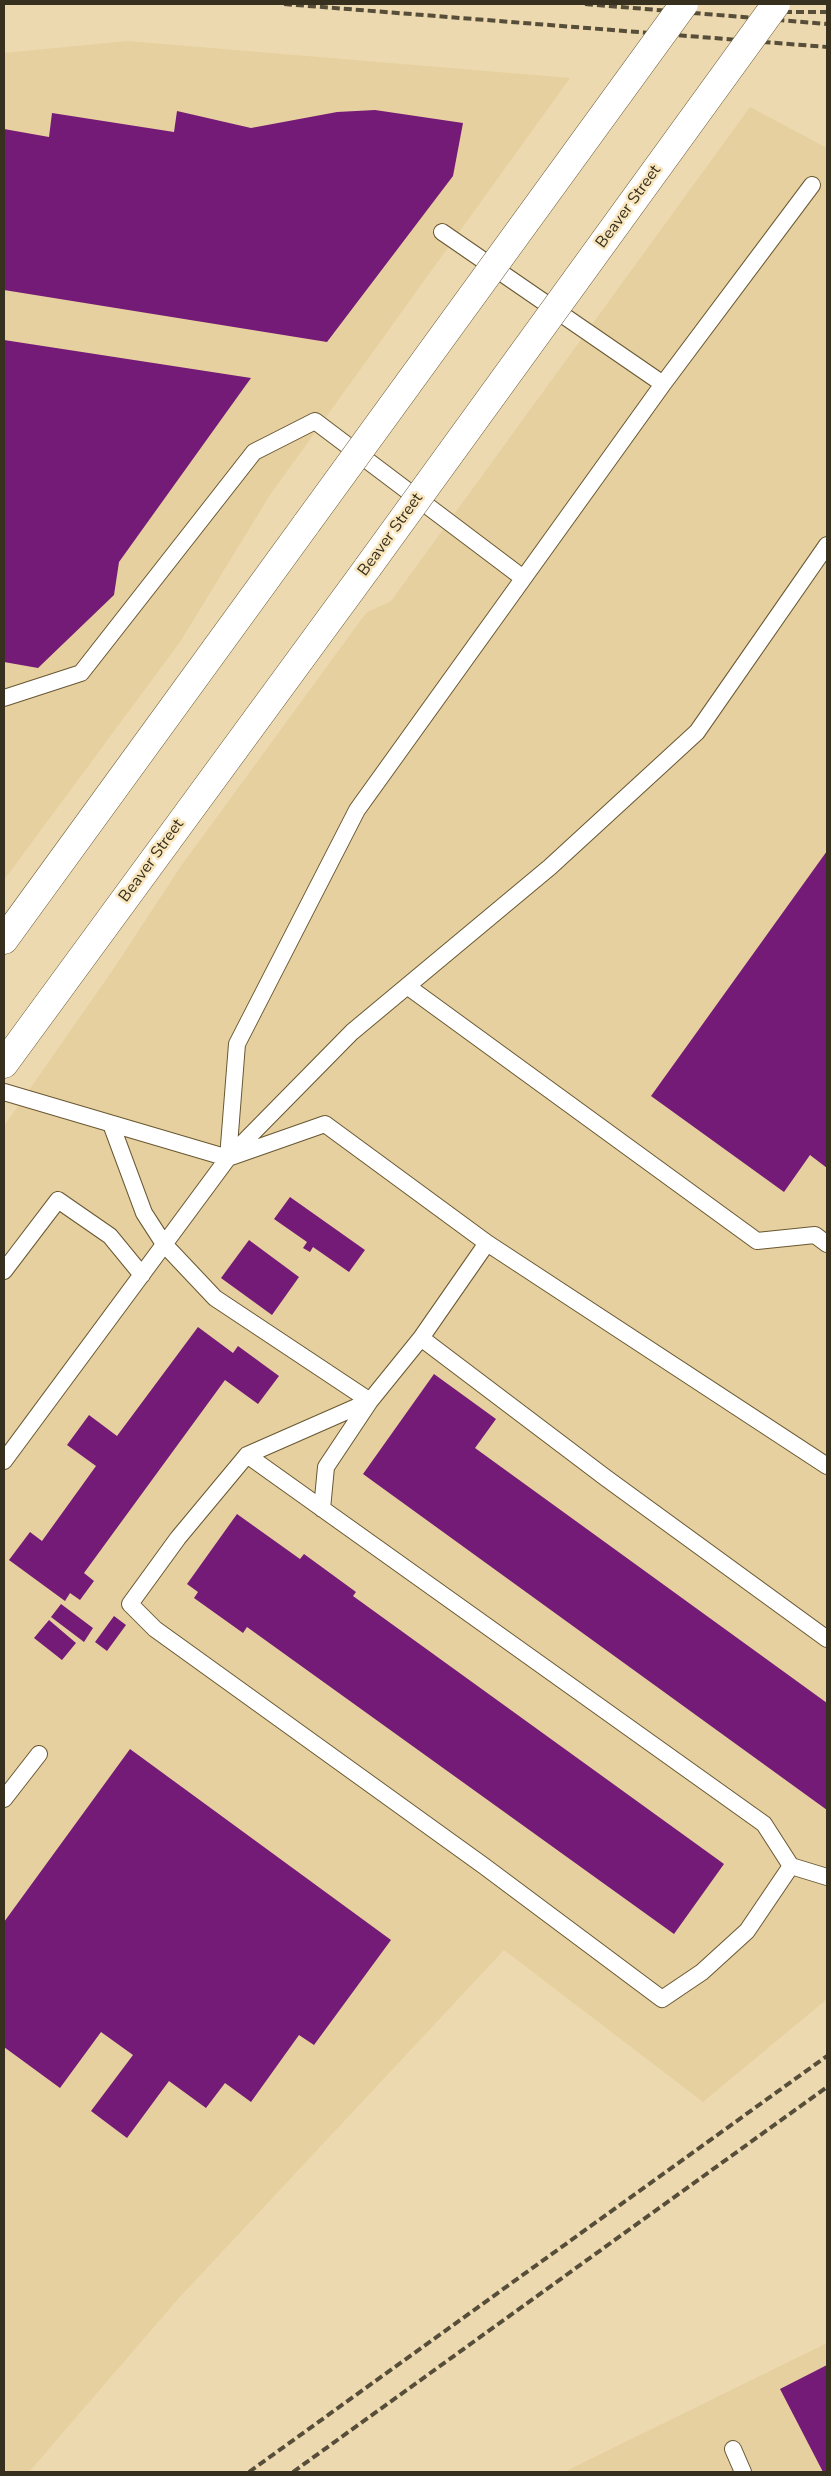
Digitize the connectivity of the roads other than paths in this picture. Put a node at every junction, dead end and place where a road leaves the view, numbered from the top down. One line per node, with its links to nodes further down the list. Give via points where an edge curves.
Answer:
1 (684, 4): 9 (main road, bridge)
2 (776, 4): 11 (main road, Beaver Street, bridge)
3 (812, 185): 5 (lane)
4 (442, 232): 5 (lane)
5 (664, 384): 7 (lane)
6 (827, 545): 10 (lane, via 697,732 550,867)
7 (523, 578): 8 (lane, via 315,421 254,452 81,673); 14 (lane, via 356,810 237,1044)
8 (4, 698)
9 (4, 940)
10 (407, 986): 14 (lane, via 352,1032); 17 (lane, via 757,1242 815,1235)
11 (4, 1064)
12 (4, 1092): 13 (lane)
13 (111, 1124): 14 (lane); 16 (lane, via 144,1213)
14 (228, 1158): 15 (lane, via 325,1124); 16 (lane)
15 (487, 1243): 20 (lane); 24 (lane)
16 (164, 1244): 19 (lane); 21 (lane, via 215,1298)
17 (827, 1244)
18 (4, 1271): 19 (lane, via 58,1200 110,1236)
19 (142, 1275): 23 (lane)
20 (421, 1338): 21 (lane); 26 (lane)
21 (370, 1401): 22 (lane); 25 (lane, via 326,1467)
22 (247, 1456): 25 (lane); 29 (lane, via 178,1538 130,1604 155,1629 484,1866 662,1999 702,1972 747,1931)
23 (4, 1461)
24 (827, 1466)
25 (322, 1509): 29 (lane, via 764,1824)
26 (827, 1639)
27 (38, 1754): 28 (lane)
28 (4, 1799)
29 (790, 1866): 30 (lane)
30 (827, 1877)
31 (733, 2449): 32 (lane)
32 (743, 2472)

